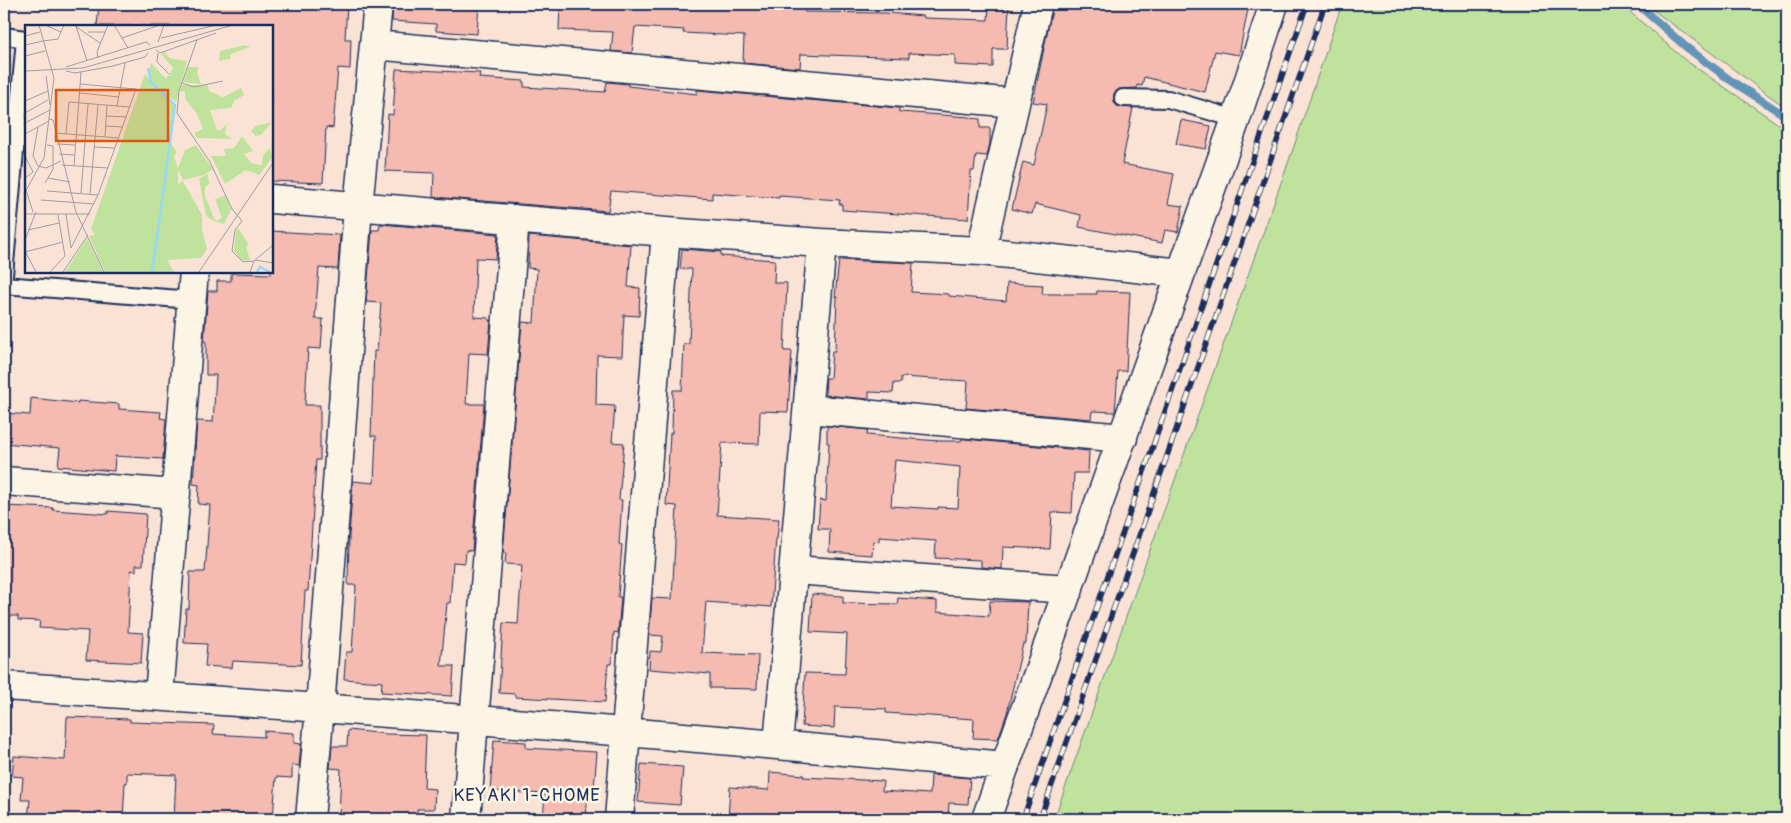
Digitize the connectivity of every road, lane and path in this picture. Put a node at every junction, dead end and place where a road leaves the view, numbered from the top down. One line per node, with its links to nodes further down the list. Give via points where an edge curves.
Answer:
1 (378, 4): 5 (street)
2 (1038, 4): 7 (street)
3 (1274, 4): 8 (street)
4 (4, 36): 13 (lane, via 25,39)
5 (374, 45): 7 (street); 10 (street)
6 (1122, 98): 8 (lane, via 1168,99)
7 (1014, 104): 15 (street)
8 (1236, 119): 17 (street)
9 (272, 200): 10 (street)
10 (358, 207): 11 (street); 29 (street)
11 (515, 219): 12 (street); 30 (street)
12 (666, 232): 14 (street); 31 (street)
13 (5, 241): 18 (lane)
14 (822, 243): 15 (street); 21 (street)
15 (981, 250): 17 (street)
16 (194, 272): 20 (street)
17 (1181, 273): 22 (street)
18 (4, 275)
19 (4, 285): 20 (lane)
20 (192, 300): 24 (street)
21 (808, 409): 22 (street); 25 (street)
22 (1122, 438): 26 (street)
23 (4, 481): 24 (street)
24 (176, 494): 28 (street)
25 (794, 570): 26 (street); 32 (street)
26 (1069, 589): 33 (street)
27 (4, 686): 28 (street)
28 (159, 696): 29 (street)
29 (320, 708): 30 (street); 34 (street)
30 (473, 720): 31 (street); 35 (street)
31 (626, 732): 32 (street); 36 (street)
32 (778, 744): 33 (street)
33 (1005, 766): 37 (street)
34 (310, 819)
35 (466, 819)
36 (620, 819)
37 (986, 819)

